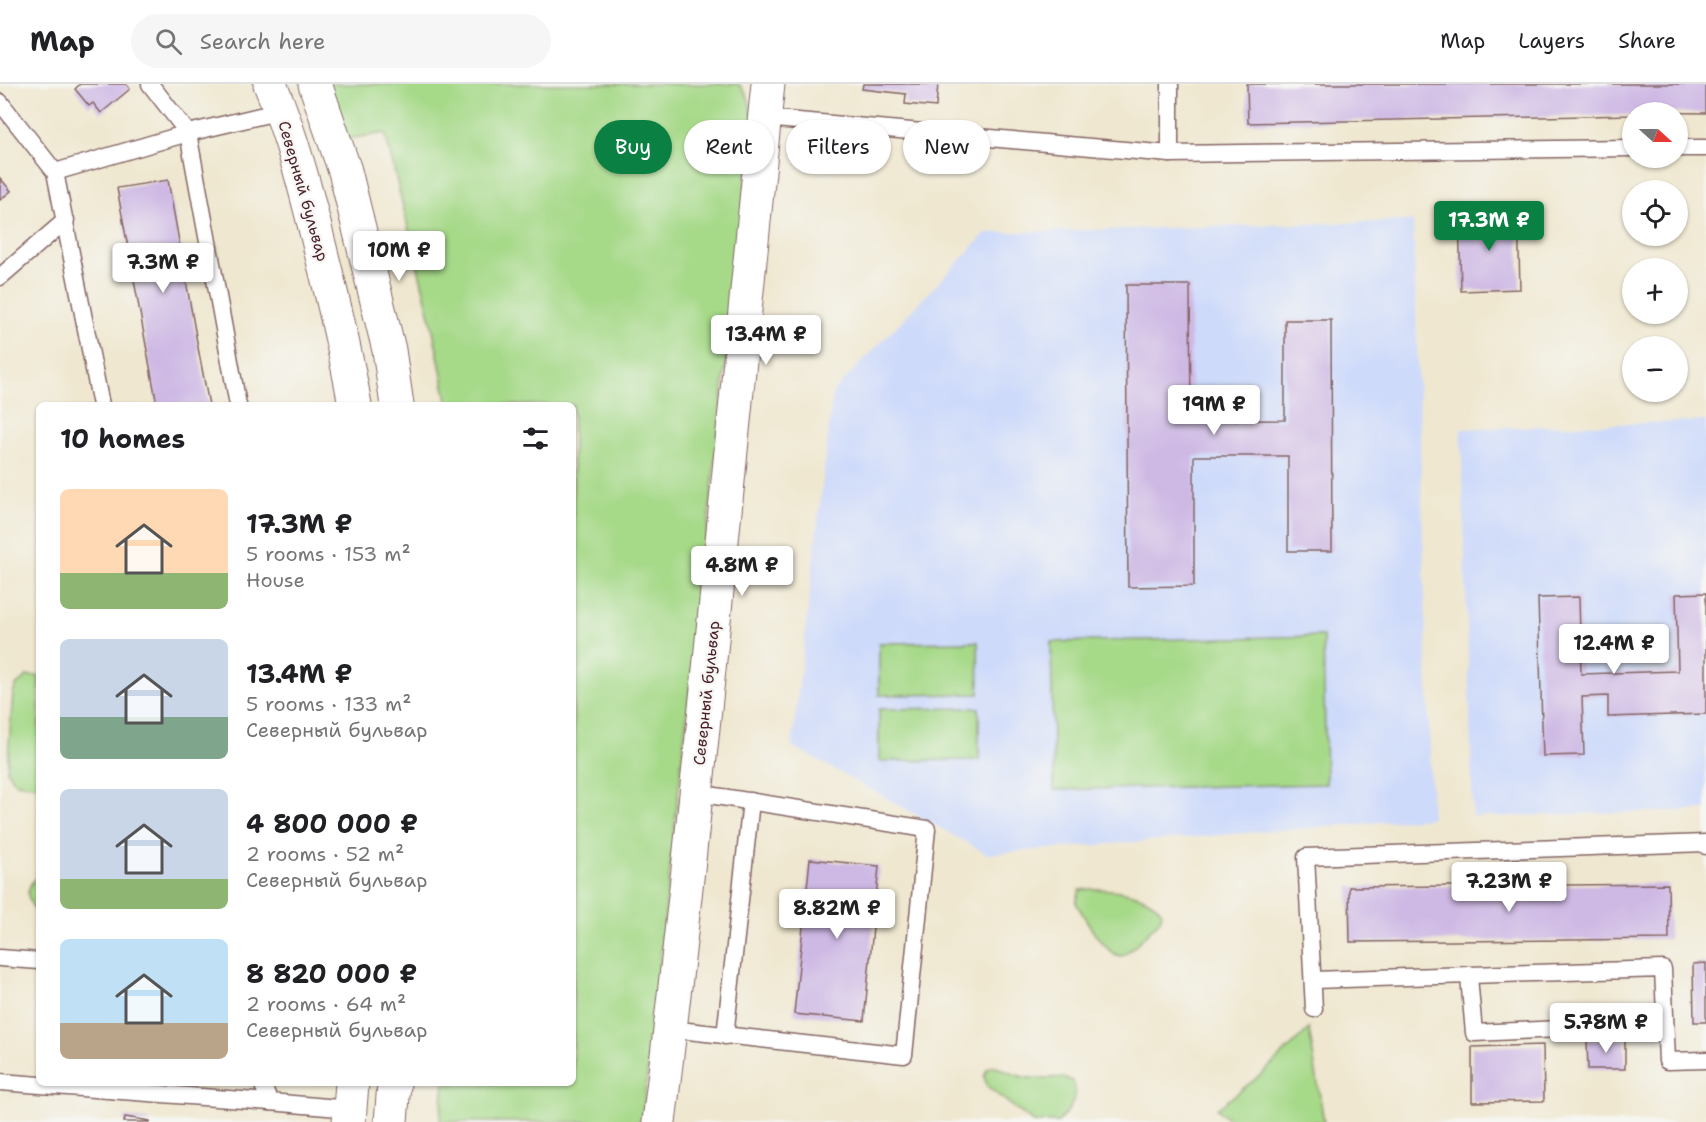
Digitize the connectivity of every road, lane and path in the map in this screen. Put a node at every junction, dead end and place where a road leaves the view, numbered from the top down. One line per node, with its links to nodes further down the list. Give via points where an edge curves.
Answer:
1 (150, 84): 8 (lane)
2 (315, 84): 19 (main road, via 345,171 389,350)
3 (768, 84): 7 (main road, Северный бульвар)
4 (1170, 84): 12 (lane)
5 (275, 98): 8 (lane); 18 (main road, Северный бульвар, via 304,183)
6 (0, 102): 13 (lane)
7 (764, 118): 12 (lane); 20 (main road, Северный бульвар)
8 (188, 132): 13 (lane); 17 (lane)
9 (1622, 148): 12 (lane)
10 (1688, 148): 11 (lane)
11 (1706, 148)
12 (1170, 154)
13 (55, 172): 14 (lane)
14 (66, 220): 15 (lane); 16 (lane)
15 (0, 277)
16 (100, 402)
17 (237, 402)
18 (354, 402)
19 (397, 402)
20 (696, 793): 21 (lane); 29 (main road, Северный бульвар)
21 (752, 801): 30 (lane); 30 (lane, via 927,829 904,1055)
22 (1706, 846): 26 (lane, via 1306,857)
23 (0, 958): 24 (lane)
24 (36, 961)
25 (1468, 977): 26 (lane); 28 (lane, via 1474,1033); 28 (lane, via 1663,969)
26 (1313, 980): 27 (lane)
27 (1314, 1009)
28 (1664, 1024): 31 (lane, via 1667,1061)
29 (670, 1029): 30 (lane); 40 (main road, Северный бульвар)
30 (726, 1036)
31 (1706, 1060)
32 (0, 1082): 33 (lane)
33 (36, 1085)
34 (54, 1086): 37 (lane)
35 (263, 1086): 37 (lane)
36 (394, 1086): 39 (main road)
37 (270, 1102): 38 (lane)
38 (350, 1104)
39 (391, 1122)
40 (659, 1122)

